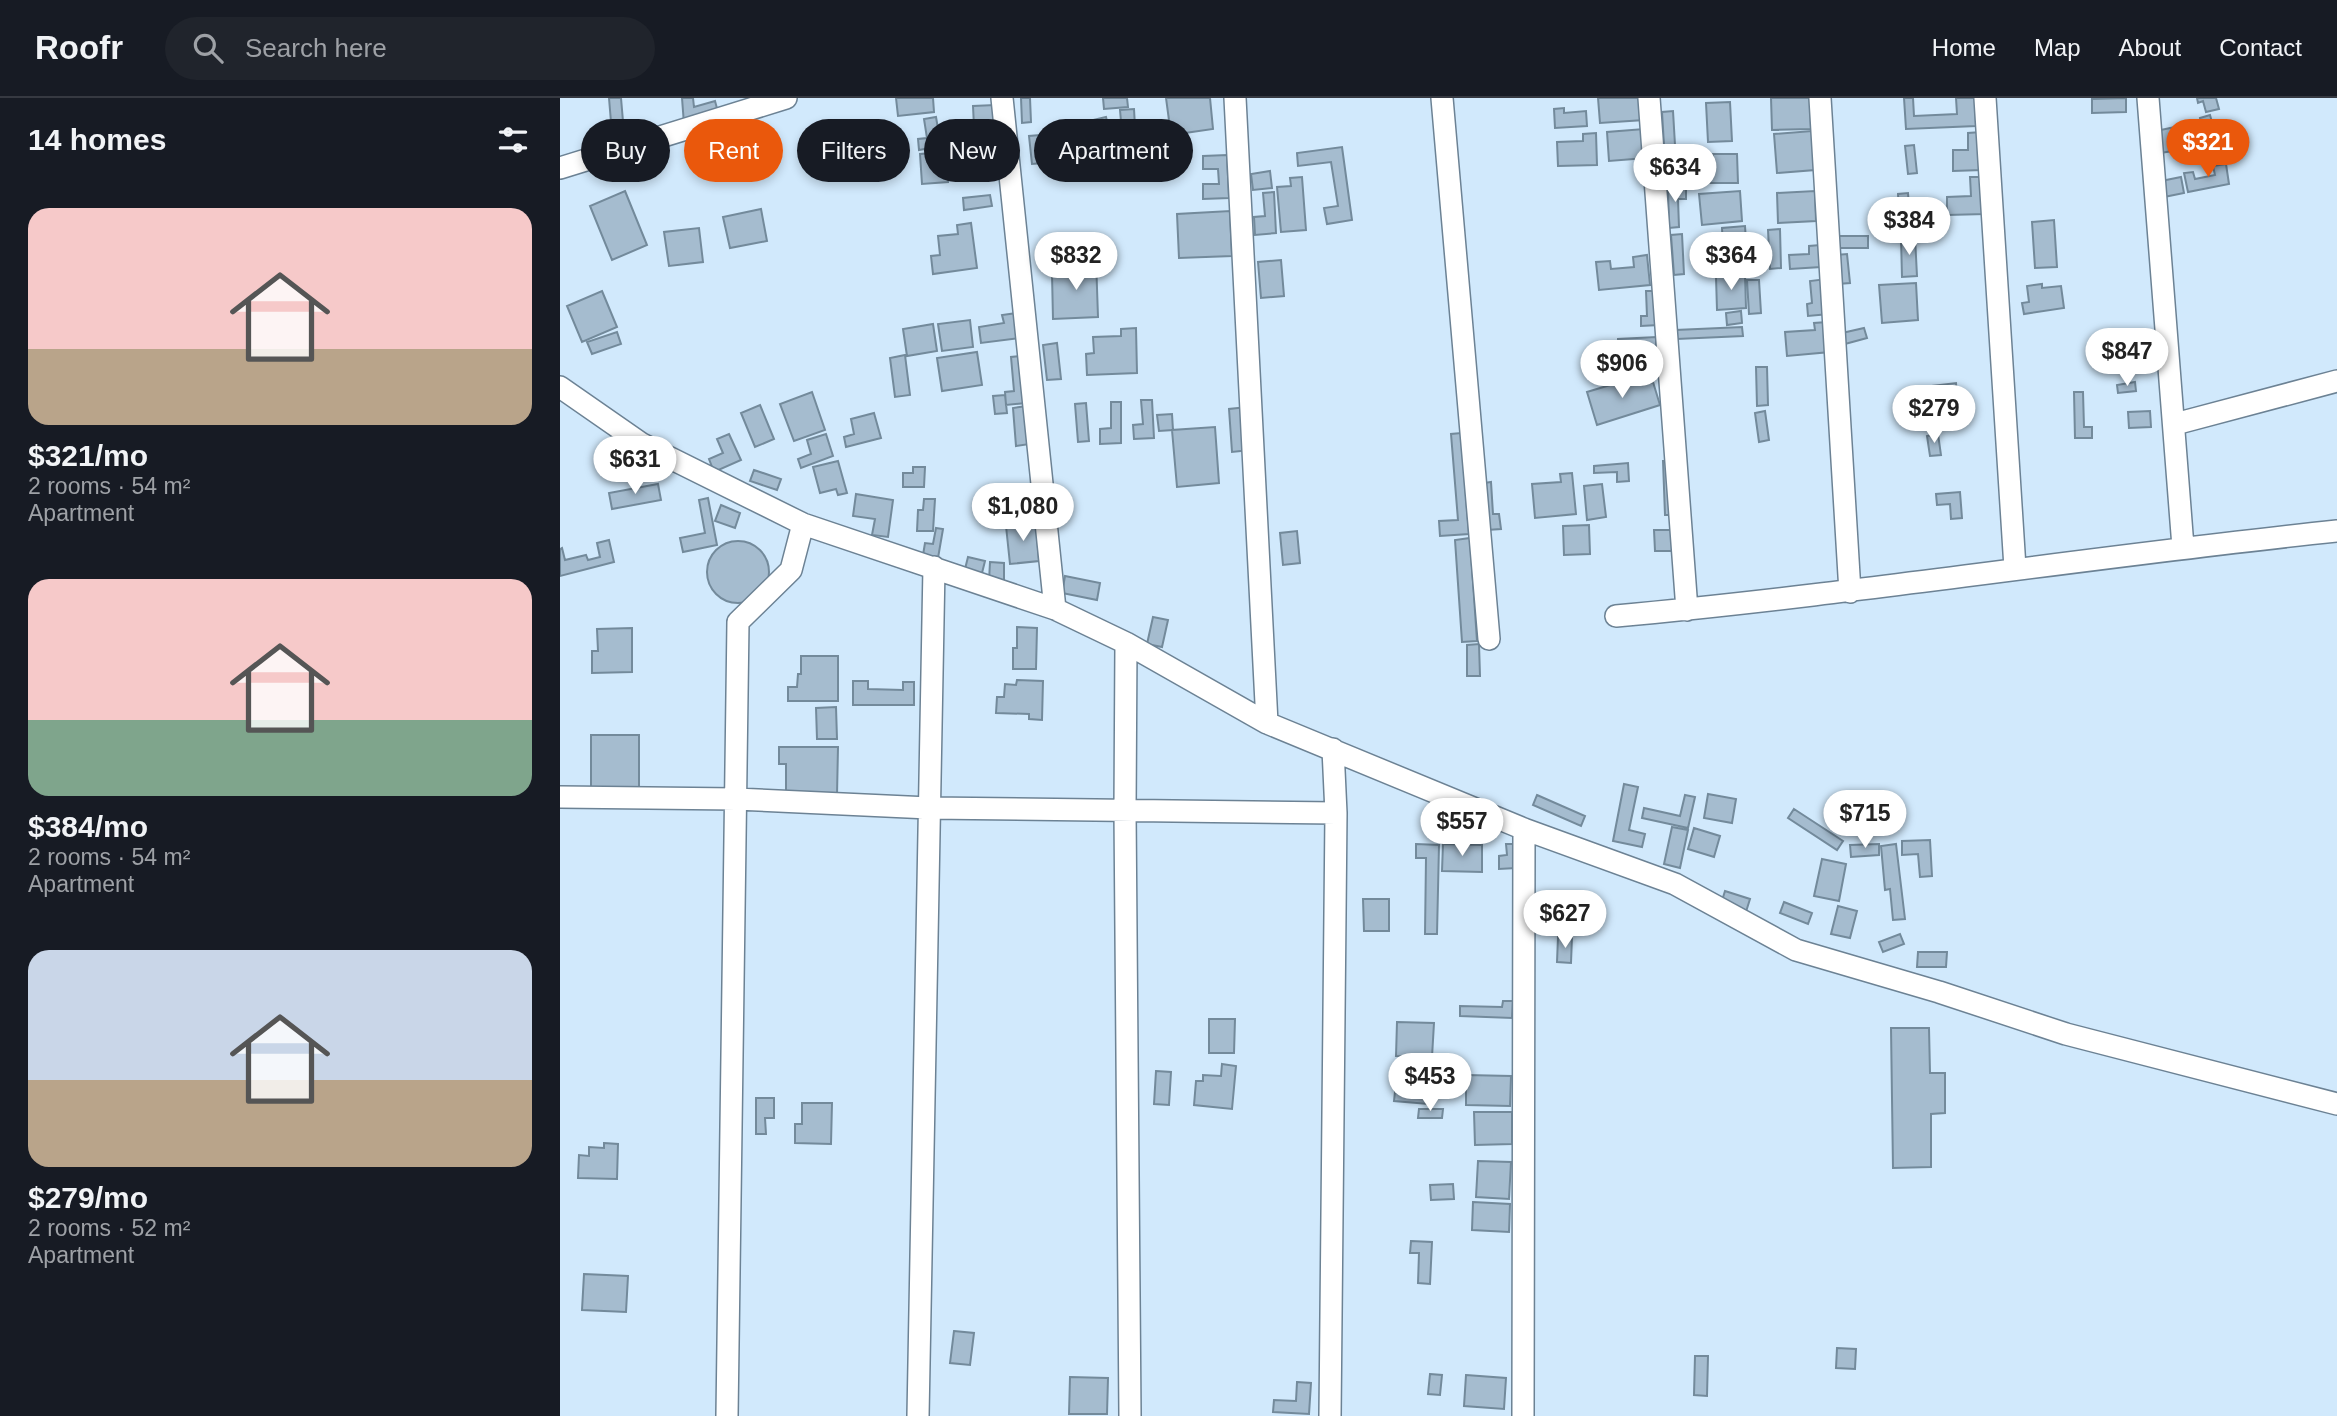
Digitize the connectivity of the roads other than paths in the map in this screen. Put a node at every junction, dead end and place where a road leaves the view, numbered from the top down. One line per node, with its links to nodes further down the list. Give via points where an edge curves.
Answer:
1 (786, 98): 9 (street)
2 (1002, 98): 19 (street)
3 (1235, 98): 24 (street)
4 (1442, 98): 22 (street)
5 (1649, 98): 20 (street)
6 (1820, 98): 18 (street)
7 (1985, 98): 17 (street)
8 (2148, 98): 12 (street)
9 (560, 168)
10 (2337, 381): 12 (street)
11 (560, 387): 13 (street, via 642,444)
12 (2175, 424): 15 (street)
13 (803, 524): 16 (street); 27 (street, via 791,570 738,622)
14 (2337, 531): 15 (street)
15 (2183, 547): 17 (street)
16 (934, 567): 19 (street); 28 (street)
17 (2015, 568): 18 (street)
18 (1850, 592): 20 (street)
19 (1055, 608): 23 (street)
20 (1687, 610): 21 (street)
21 (1616, 616)
22 (1489, 639)
23 (1126, 643): 24 (street); 29 (street)
24 (1267, 723): 25 (street)
25 (1333, 749): 30 (street); 31 (street)
26 (560, 797): 27 (street)
27 (736, 799): 28 (street); 33 (street)
28 (929, 808): 29 (street); 34 (street)
29 (1125, 811): 30 (street); 35 (street)
30 (1336, 813): 36 (street)
31 (1524, 829): 32 (street, via 1675,884 1796,950 2066,1034); 37 (street)
32 (2337, 1104)
33 (727, 1416)
34 (918, 1416)
35 (1130, 1416)
36 (1330, 1416)
37 (1523, 1416)

